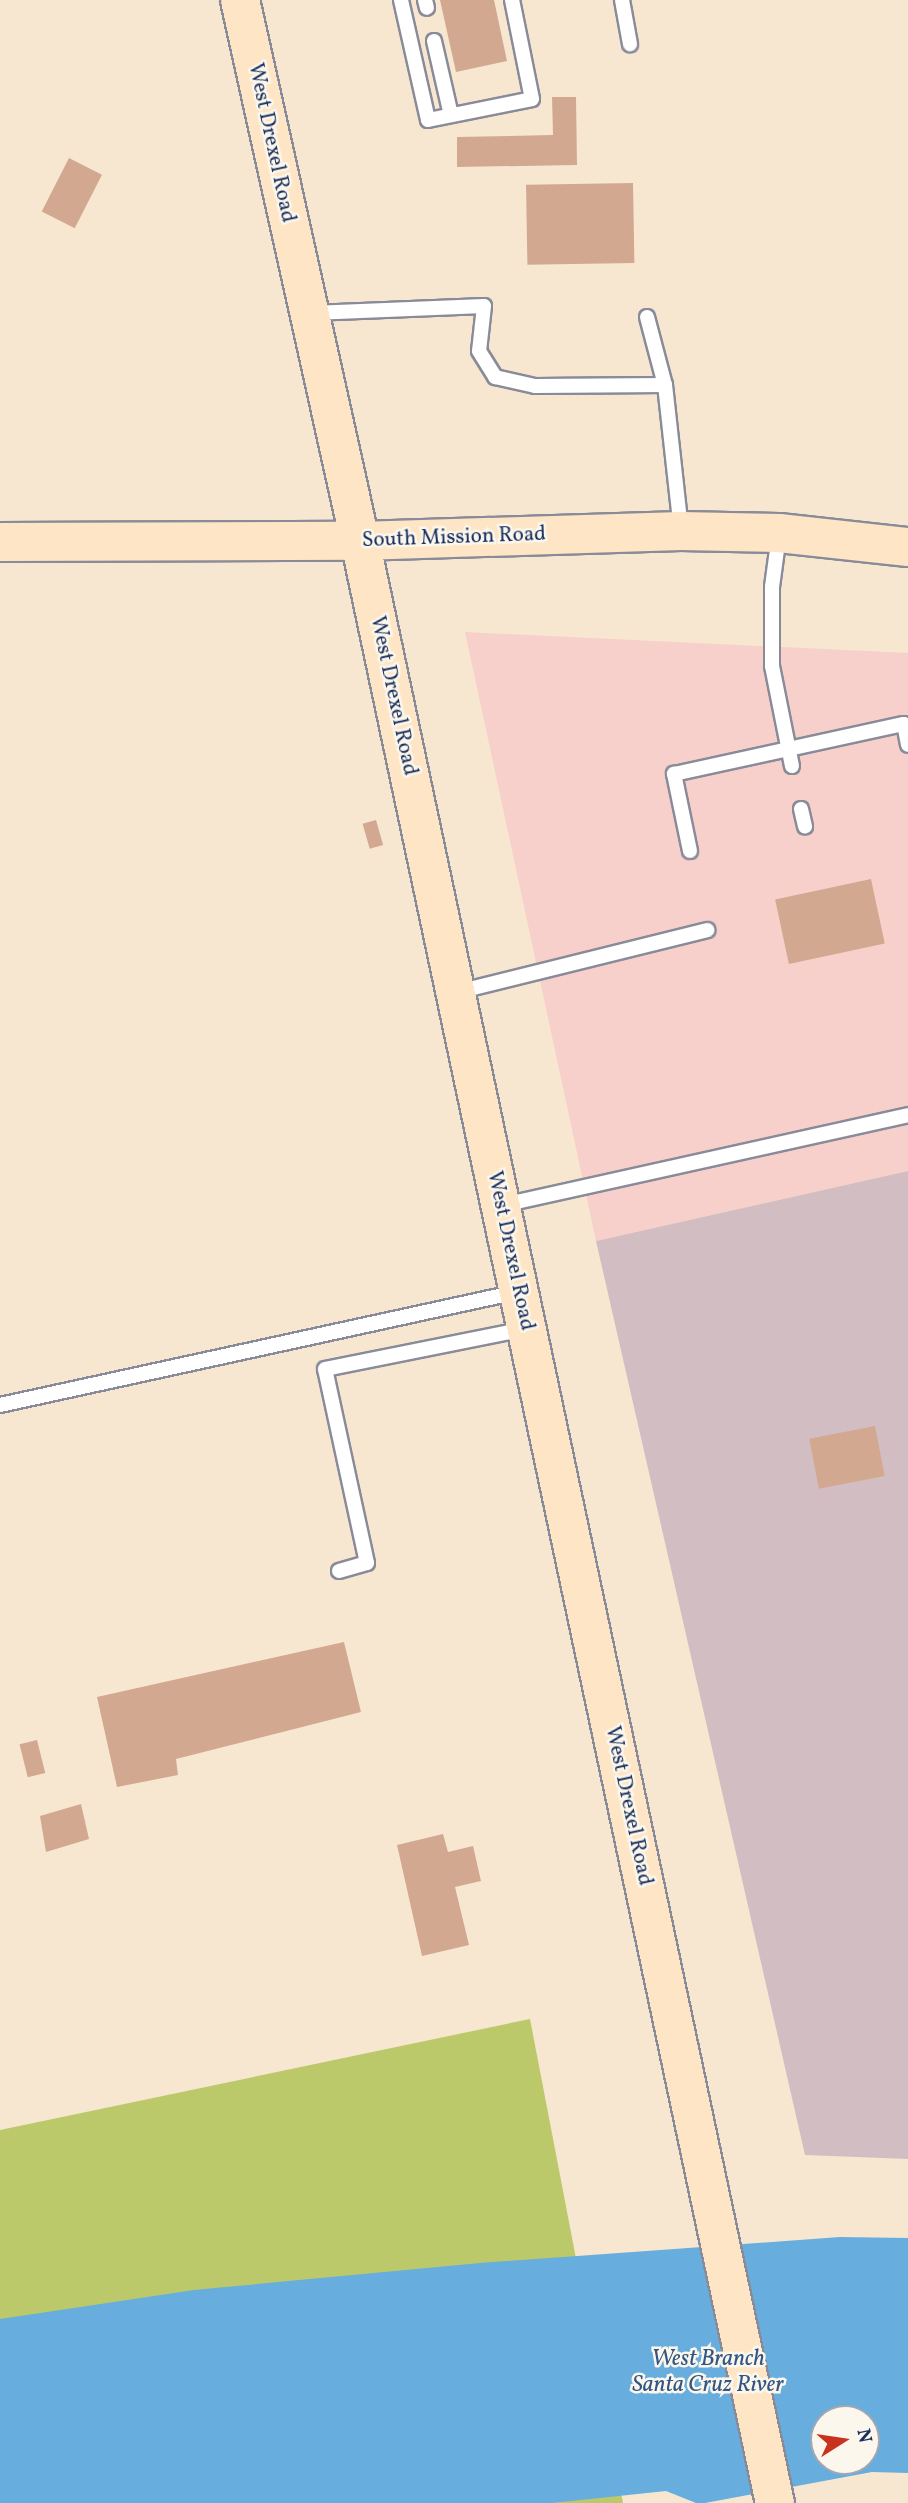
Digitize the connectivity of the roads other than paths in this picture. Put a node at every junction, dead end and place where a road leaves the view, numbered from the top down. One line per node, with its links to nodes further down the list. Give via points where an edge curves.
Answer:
1 (240, 0): 8 (street, West Drexel Road)
2 (401, 0): 7 (lane, via 428,120)
3 (512, 0): 7 (lane, via 532,99)
4 (622, 0): 6 (lane)
5 (434, 41): 7 (lane)
6 (630, 44)
7 (451, 115)
8 (307, 313): 10 (lane, via 484,306 479,351 495,377 535,386); 13 (street, West Drexel Road)
9 (647, 317): 10 (lane)
10 (664, 385): 11 (lane)
11 (681, 531): 12 (street, South Mission Road); 13 (street, South Mission Road)
12 (779, 533): 15 (street, South Mission Road); 17 (lane, via 772,587 772,666)
13 (359, 541): 14 (street, South Mission Road); 23 (street, West Drexel Road)
14 (0, 542)
15 (908, 547)
16 (908, 745): 17 (lane, via 904,724)
17 (788, 747): 18 (lane); 21 (lane, via 674,774)
18 (792, 766)
19 (802, 808): 20 (lane)
20 (805, 827)
21 (690, 852)
22 (707, 930): 23 (lane)
23 (456, 993): 25 (street, West Drexel Road)
24 (908, 1115): 25 (lane)
25 (501, 1206): 26 (street, West Drexel Road)
26 (519, 1292): 27 (street, West Drexel Road); 28 (lane)
27 (528, 1329): 29 (lane, via 326,1369 367,1563); 30 (street, West Drexel Road)
28 (0, 1405)
29 (339, 1571)
30 (775, 2503)

